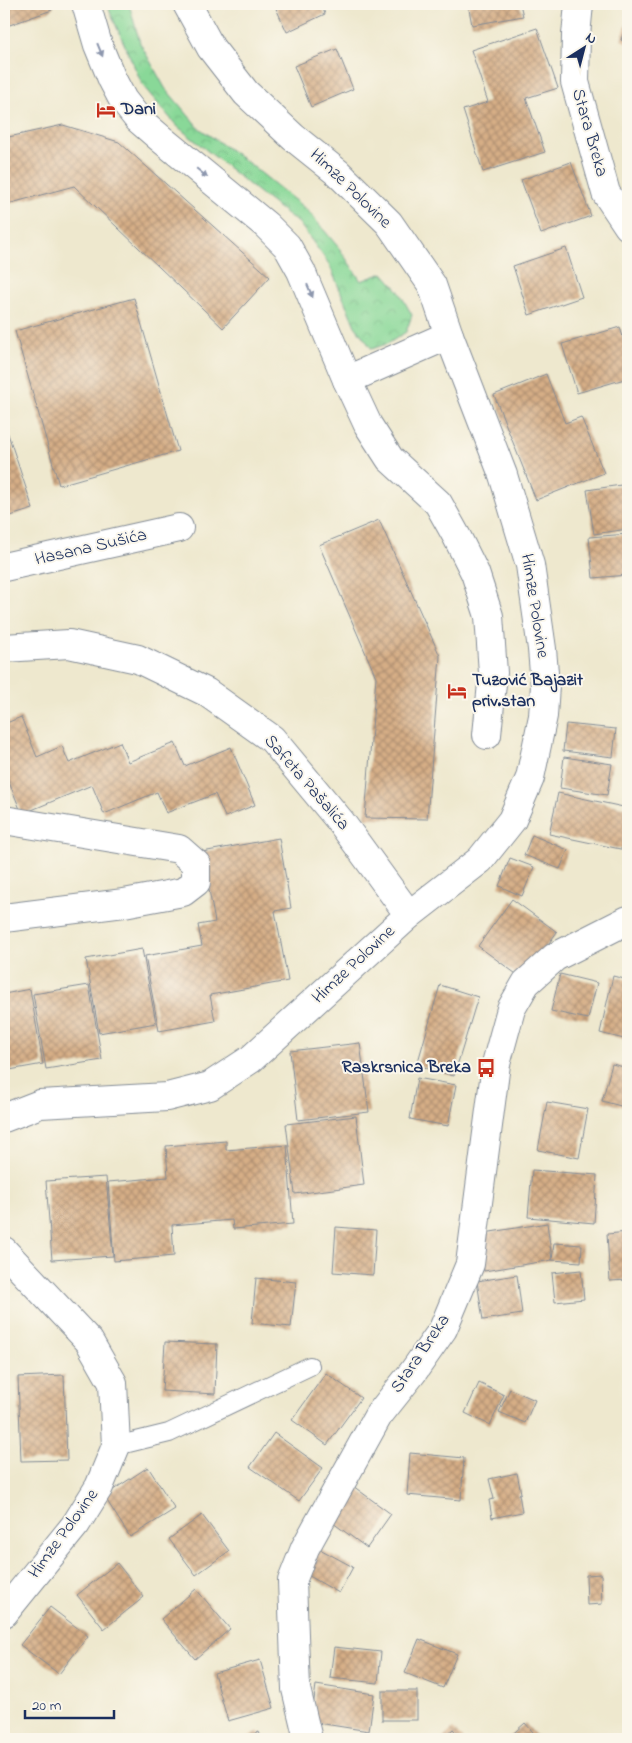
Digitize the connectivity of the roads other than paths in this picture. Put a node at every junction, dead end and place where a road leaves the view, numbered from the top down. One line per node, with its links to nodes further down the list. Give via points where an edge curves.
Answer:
1 (86, 4): 6 (street, one-way to 6, via 98,45 123,100 160,138 287,246 301,271)
2 (187, 4): 5 (street, Himze Polovine, via 211,48 246,93 338,173 389,223 432,285)
3 (579, 4): 4 (street, Stara Breka, via 574,82 606,193)
4 (628, 226)
5 (449, 335): 6 (street); 12 (street, Himze Polovine, via 503,475 530,565 542,649 543,716 530,778 512,820 480,860)
6 (347, 380): 10 (street, via 368,426 390,459 438,503 475,573 489,616 493,673)
7 (179, 528): 8 (street, Hasana Sušića)
8 (4, 568)
9 (4, 648): 12 (street, Safeta Pašalića, via 69,644 138,659 206,692 272,739 341,822)
10 (487, 735)
11 (4, 820): 13 (street, via 179,849 196,864 196,882 183,892)
12 (409, 915): 15 (street, Himze Polovine, via 251,1059 210,1086 167,1097 40,1104)
13 (4, 918)
14 (628, 920): 20 (street, Stara Breka, via 555,957 526,983 511,1009 496,1064 470,1264 443,1329 378,1416 304,1548 292,1581 296,1689)
15 (4, 1118)
16 (4, 1251): 18 (street, Himze Polovine, via 89,1341 113,1383)
17 (310, 1366): 18 (lane, via 169,1433)
18 (116, 1446): 19 (street, Himze Polovine, via 99,1487 76,1524)
19 (4, 1613)
20 (308, 1739)

